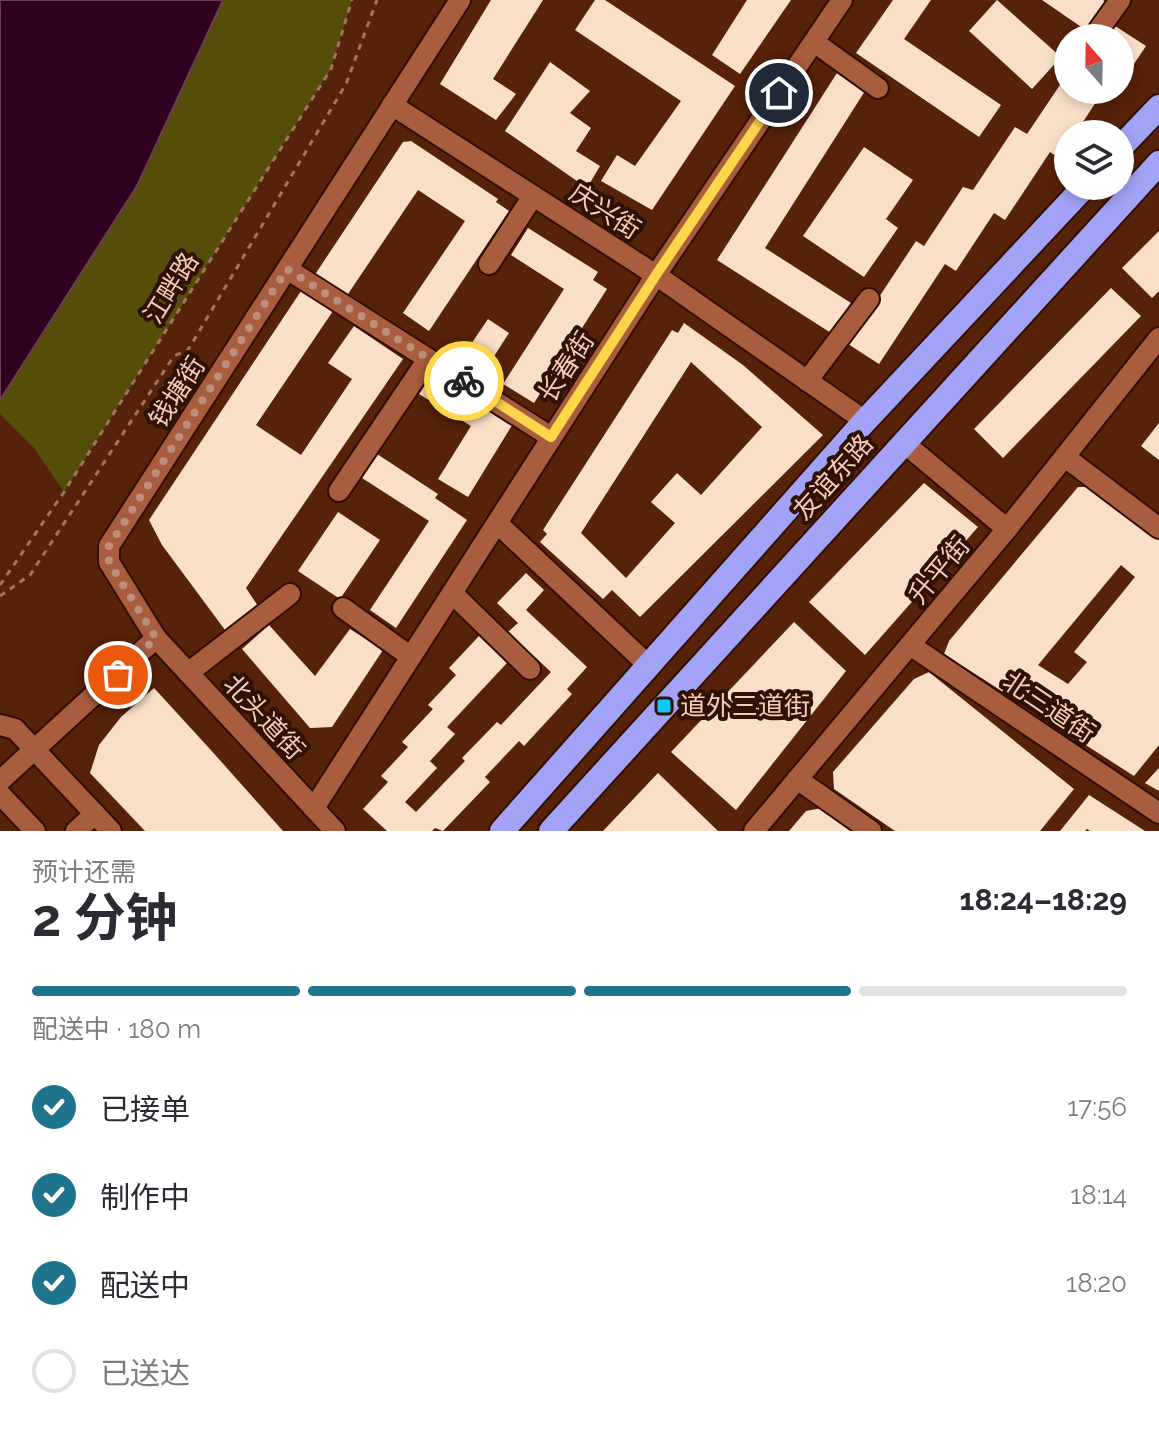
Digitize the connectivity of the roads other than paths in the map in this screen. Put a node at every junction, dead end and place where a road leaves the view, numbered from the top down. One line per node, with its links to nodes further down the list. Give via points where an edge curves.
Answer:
1 (460, 0): 7 (street, 钱塘街)
2 (842, 0): 5 (street, 长春街)
3 (1120, 0): 4 (street)
4 (1103, 24)
5 (814, 42): 6 (street); 15 (street, 长春街)
6 (878, 88)
7 (392, 105): 11 (street, 庆兴街); 14 (street, 钱塘街)
8 (1159, 107): 9 (highway)
9 (1134, 133)
10 (1159, 163): 22 (highway, 友谊东路)
11 (533, 196): 13 (street); 15 (street, 庆兴街)
12 (1072, 200): 20 (highway, 友谊东路)
13 (489, 264)
14 (287, 269): 18 (street); 31 (street, 钱塘街, via 109,546 109,562)
15 (656, 275): 19 (street, 庆兴街); 21 (street, 长春街)
16 (869, 299): 19 (street)
17 (1159, 338): 23 (street, 升平街)
18 (428, 359): 21 (street); 24 (street)
19 (807, 381): 20 (street, 庆兴街)
20 (865, 421): 34 (highway, 友谊东路)
21 (551, 437): 25 (street, 长春街)
22 (903, 442): 27 (street); 50 (highway, 友谊东路)
23 (1065, 457): 26 (street); 27 (street, 升平街)
24 (339, 491)
25 (497, 523): 28 (street, 长春街); 34 (street)
26 (1159, 528)
27 (1007, 529): 32 (street, 升平街)
28 (452, 593): 33 (street, 长春街); 35 (street)
29 (290, 594): 36 (street)
30 (343, 608): 33 (street)
31 (156, 638): 36 (street, 北头道街); 38 (street)
32 (910, 645): 39 (street, 升平街); 43 (street, 北三道街)
33 (411, 657): 42 (street, 长春街)
34 (649, 666): 49 (highway, 友谊东路)
35 (530, 669)
36 (188, 673): 42 (street, 北头道街)
37 (0, 725): 38 (street, via 15,729)
38 (35, 750): 40 (street); 44 (street)
39 (797, 779): 51 (street, 升平街); 52 (street)
40 (0, 781)
41 (0, 794): 45 (street)
42 (314, 808): 48 (street, 北头道街)
43 (1159, 813)
44 (95, 814): 46 (street); 47 (street)
45 (35, 831)
46 (76, 831)
47 (111, 831)
48 (335, 831)
49 (502, 831)
50 (551, 831)
51 (754, 831)
52 (871, 831)

